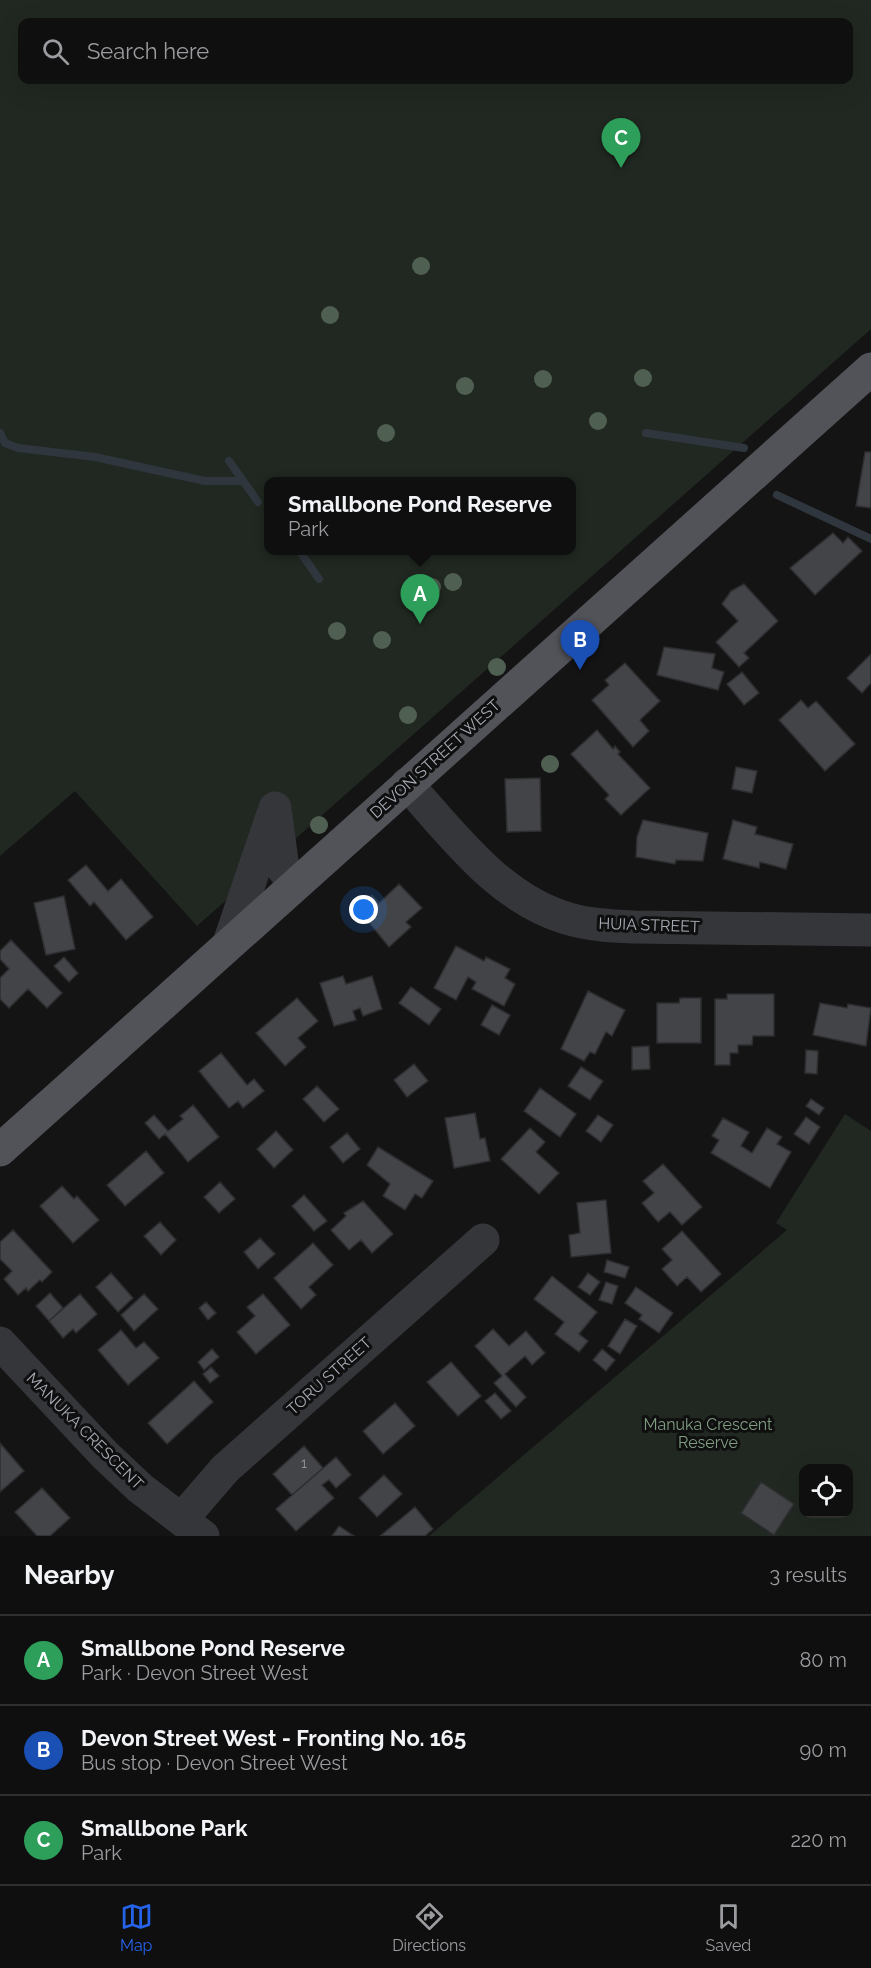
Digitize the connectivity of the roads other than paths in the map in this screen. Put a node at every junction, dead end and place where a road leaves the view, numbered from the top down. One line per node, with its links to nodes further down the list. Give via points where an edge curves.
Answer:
1 (871, 369): 2 (main road, DEVON STREET WEST)
2 (407, 784): 3 (main road, DEVON STREET WEST); 4 (street, HUIA STREET, via 497,879 533,904 566,918 634,927)
3 (295, 884): 5 (main road, DEVON STREET WEST); 5 (street, via 283,869 275,808)
4 (871, 930)
5 (230, 944): 6 (main road, DEVON STREET WEST)
6 (0, 1150)
7 (483, 1240): 9 (street, TORU STREET, via 225,1469)
8 (0, 1343): 9 (street, MANUKA CRESCENT, via 105,1455 140,1488)
9 (192, 1527)

